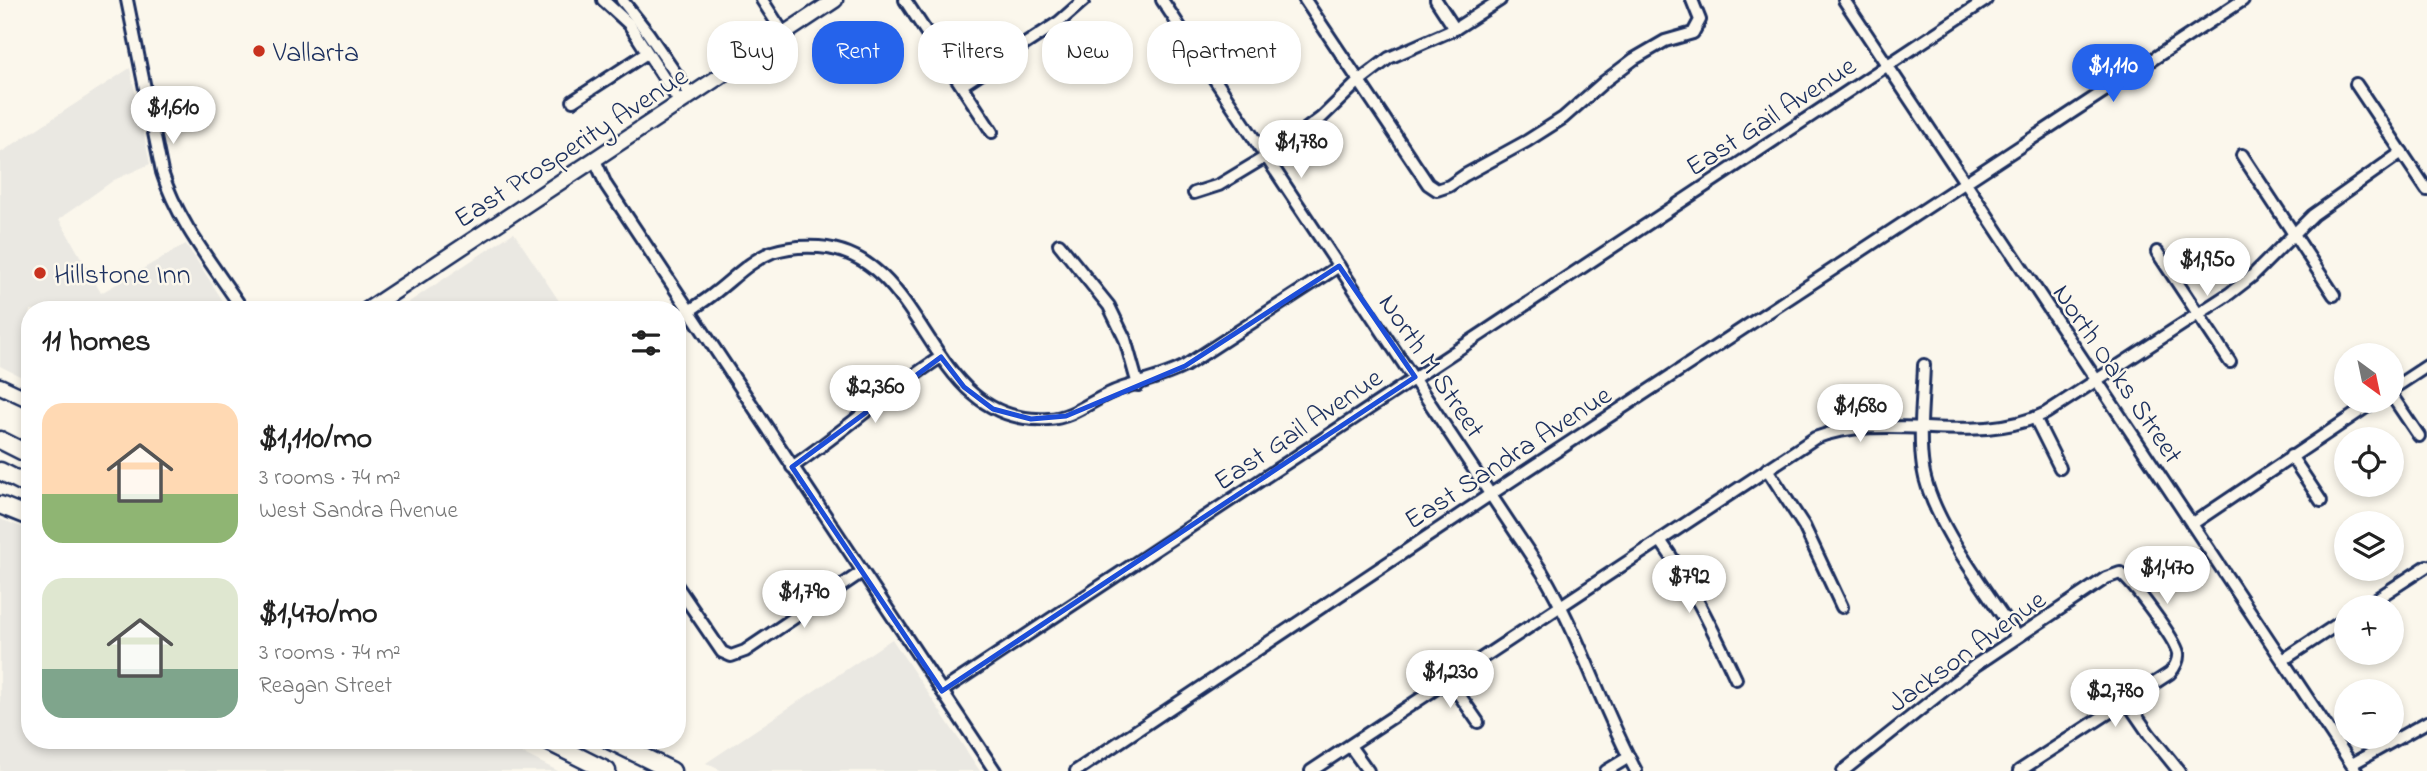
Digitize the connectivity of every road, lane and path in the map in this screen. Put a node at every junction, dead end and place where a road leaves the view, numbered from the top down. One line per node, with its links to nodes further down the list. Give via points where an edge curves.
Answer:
1 (127, 0): 40 (street, via 169,192)
2 (603, 0): 19 (street, via 629,24)
3 (622, 0): 25 (street, via 649,33)
4 (762, 0): 16 (street)
5 (835, 0): 17 (main road, East Prosperity Avenue)
6 (905, 0): 24 (street)
7 (1084, 0): 24 (street, via 1059,22)
8 (1163, 0): 30 (street, North M Street)
9 (1305, 0): 21 (street)
10 (1436, 0): 18 (street)
11 (1500, 0): 18 (street)
12 (1692, 0): 21 (street, via 1700,20 1693,33 1677,36 1634,59 1563,118 1437,190 1428,184)
13 (1844, 0): 20 (street, North Oaks Street)
14 (1986, 0): 20 (street, East Gail Avenue)
15 (2243, 0): 32 (street, East Sandra Avenue)
16 (776, 21)
17 (798, 25)
18 (1455, 29): 21 (street, via 1389,58)
19 (647, 52): 25 (street); 26 (street)
20 (1888, 64): 32 (street, North Oaks Street); 51 (street, East Gail Avenue)
21 (1359, 81): 30 (street, via 1321,118)
22 (709, 84): 25 (main road, East Prosperity Avenue)
23 (2356, 84): 28 (street)
24 (962, 85): 27 (street)
25 (685, 100): 31 (main road, East Prosperity Avenue)
26 (573, 102)
27 (992, 132)
28 (2402, 152): 33 (street); 35 (street)
29 (2242, 155): 35 (street)
30 (1266, 156): 34 (street, via 1219,185); 38 (street, North M Street)
31 (595, 159): 41 (main road, East Prosperity Avenue); 42 (street, via 606,185)
32 (1966, 182): 52 (street, North Oaks Street); 70 (street, East Sandra Avenue)
33 (2427, 190)
34 (1194, 193)
35 (2294, 232): 39 (street); 46 (street, via 2251,276)
36 (1059, 244): 54 (street, via 1109,306 1125,339)
37 (2157, 252): 46 (street)
38 (1339, 265): 51 (street, North M Street); 54 (street, via 1185,366)
39 (2334, 295)
40 (237, 301)
41 (381, 301)
42 (682, 301)
43 (686, 306): 44 (street)
44 (689, 311): 45 (street); 47 (street, via 754,261 773,252 825,247 844,251 876,269); 65 (street)
45 (686, 313)
46 (2198, 314): 48 (street); 52 (street)
47 (941, 357): 54 (street, via 978,400 1021,418 1066,416); 65 (street)
48 (2230, 362)
49 (1924, 365): 60 (street)
50 (2427, 366): 53 (street)
51 (1415, 377): 70 (street, North M Street); 87 (street, East Gail Avenue)
52 (2097, 381): 59 (street); 74 (street, North Oaks Street)
53 (2404, 381)
54 (1138, 385)
55 (0, 386): 56 (main road)
56 (21, 396)
57 (2357, 413): 64 (street)
58 (2403, 413): 61 (street)
59 (2035, 418): 60 (street, via 1988,429); 66 (street)
60 (1923, 428): 67 (street, via 1874,426 1831,433); 83 (street, via 1923,465 1935,508)
61 (2419, 436)
62 (0, 440): 63 (highway)
63 (21, 450)
64 (2291, 456): 71 (street); 74 (street)
65 (792, 467): 77 (street)
66 (2060, 468)
67 (1767, 469): 75 (street); 81 (street, via 1804,526)
68 (0, 471): 69 (highway)
69 (21, 482)
70 (1491, 494): 80 (street, North M Street); 99 (street, East Sandra Avenue)
71 (2321, 501)
72 (0, 505): 73 (highway)
73 (21, 513)
74 (2192, 524): 84 (street, North Oaks Street)
75 (1660, 540): 80 (street); 85 (street, via 1701,603)
76 (2427, 566): 78 (street)
77 (862, 572): 79 (street, via 732,656 722,652); 87 (street)
78 (2382, 595)
79 (686, 599)
80 (1562, 607): 86 (street); 94 (street, North M Street)
81 (1842, 607)
82 (2334, 627): 84 (street)
83 (2017, 637): 88 (street, Jackson Avenue, via 2120,573 2132,582 2175,645 2178,660 2170,673); 104 (street, Jackson Avenue)
84 (2283, 660): 95 (street, North Oaks Street)
85 (1736, 679)
86 (1449, 680): 89 (street); 91 (street)
87 (942, 691): 98 (street)
88 (2127, 702): 105 (street); 106 (street)
89 (1478, 722)
90 (2427, 722): 95 (street)
91 (1350, 746): 100 (street); 101 (street)
92 (563, 749): 96 (highway)
93 (627, 749): 97 (highway)
94 (1629, 757): 102 (street); 103 (street, North M Street)
95 (2354, 768)
96 (607, 771)
97 (672, 771)
98 (995, 771)
99 (1076, 771)
100 (1311, 771)
101 (1368, 771)
102 (1606, 771)
103 (1636, 771)
104 (1843, 771)
105 (2019, 771)
106 (2179, 771)

